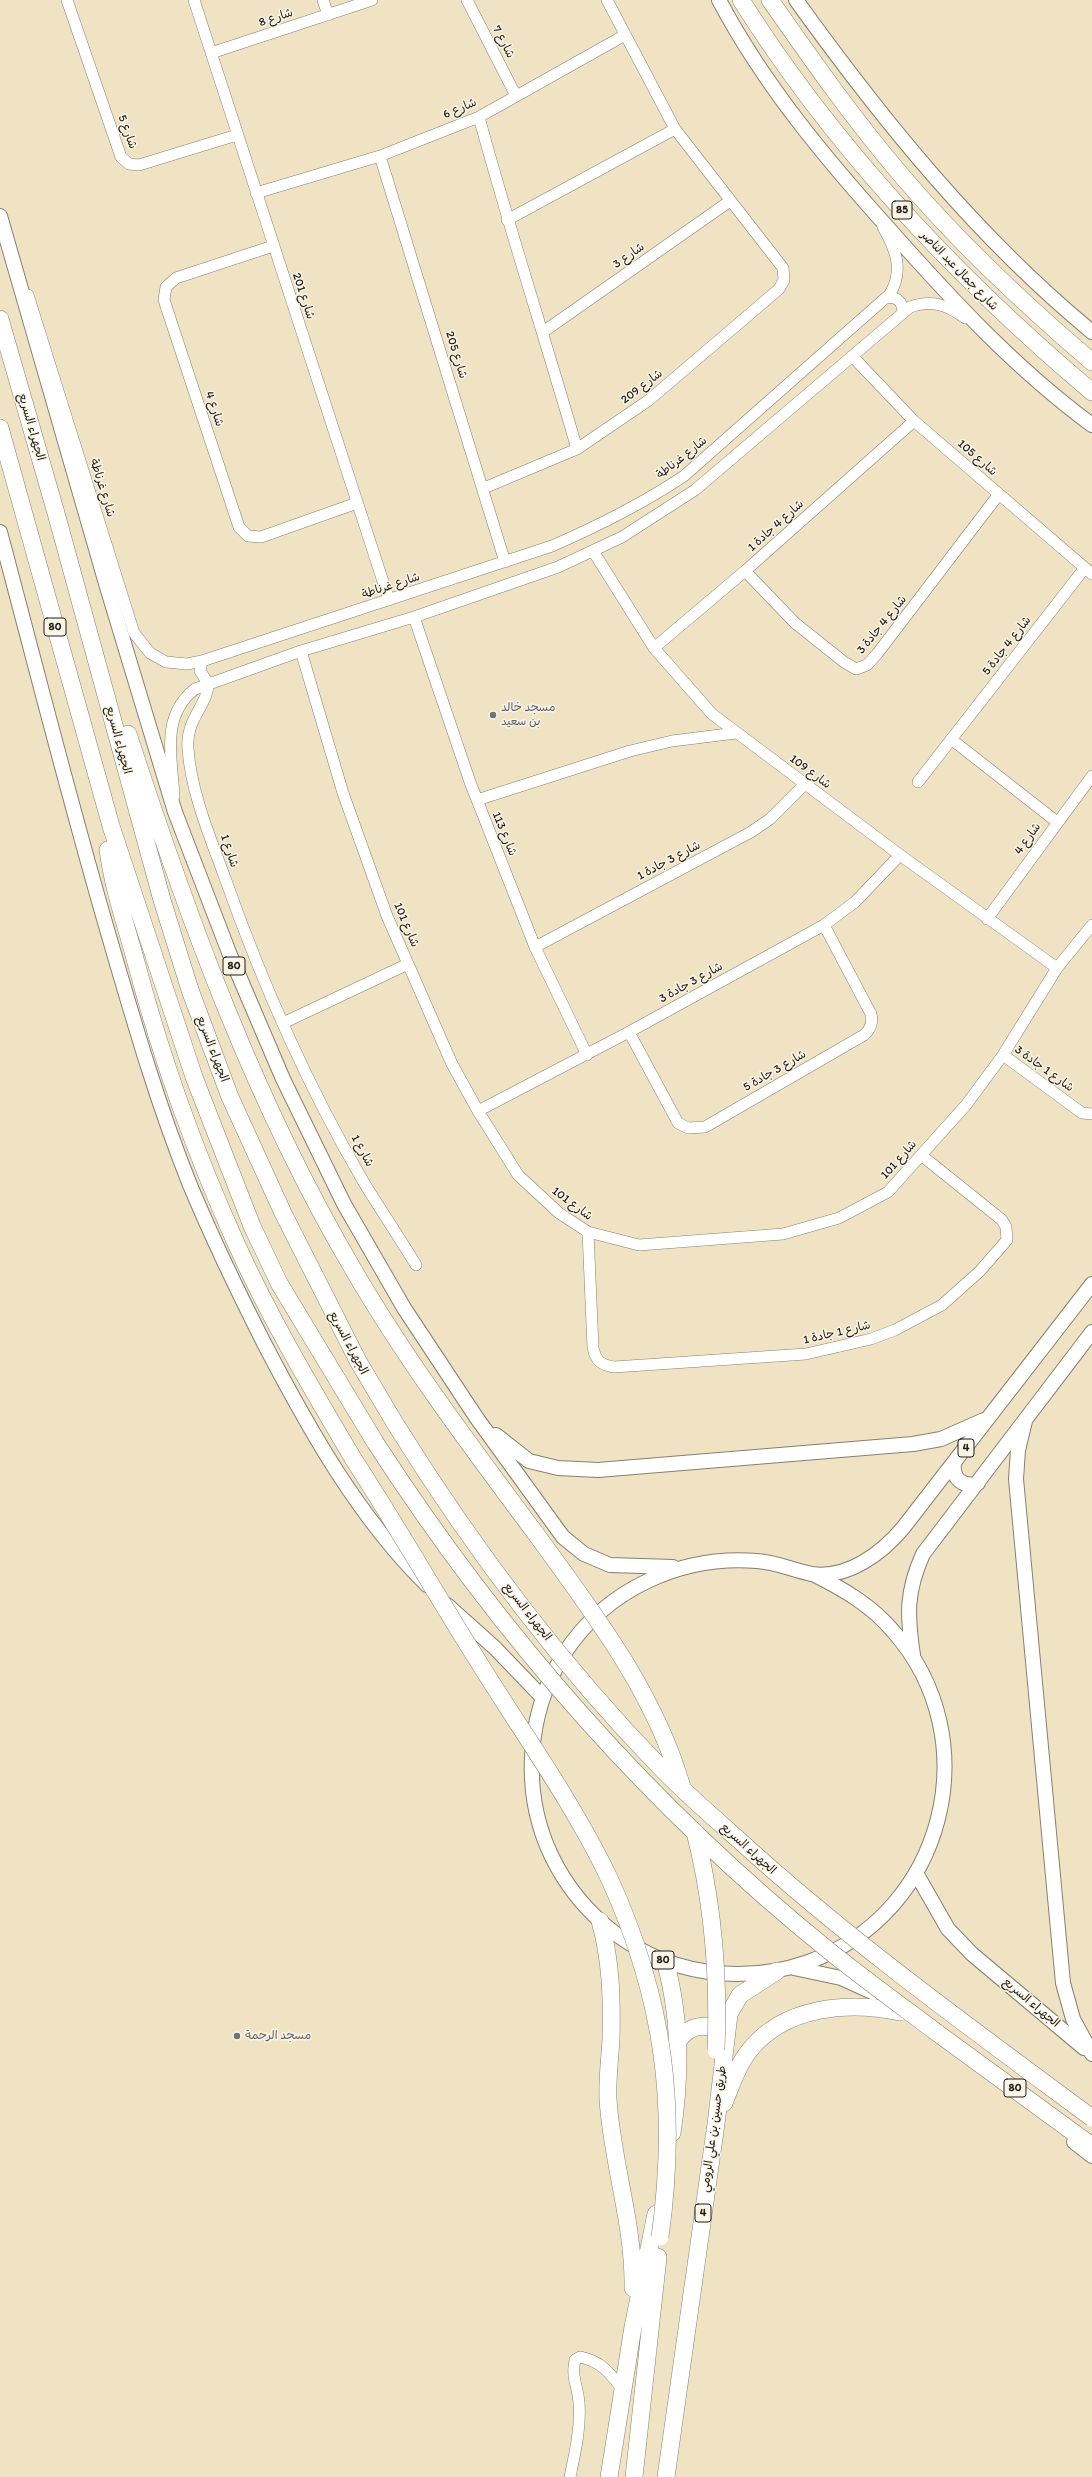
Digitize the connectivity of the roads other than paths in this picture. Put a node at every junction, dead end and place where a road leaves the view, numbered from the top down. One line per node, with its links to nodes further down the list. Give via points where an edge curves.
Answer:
1 (67, 0): 17 (street, شارع 5, via 121,157 130,164 139,166)
2 (194, 0): 13 (street, شارع 201)
3 (323, 0): 11 (street)
4 (372, 0): 11 (street, شارع 8)
5 (467, 0): 14 (street, شارع 7)
6 (607, 0): 12 (street)
7 (719, 0): 21 (main road, via 760,68 796,119)
8 (742, 0): 34 (highway, شارع جمال عبد الناصر / 85, via 821,113 922,233 997,309)
9 (770, 0): 33 (highway, شارع جمال عبد الناصر / 85, via 834,90 907,182 1016,296)
10 (796, 0): 31 (main road, via 920,162 997,245)
11 (328, 15): 13 (street, شارع 8)
12 (625, 35): 14 (street, شارع 6); 16 (street)
13 (211, 53): 17 (street, شارع 201)
14 (516, 96): 15 (street, شارع 6)
15 (478, 117): 18 (street, شارع 6); 23 (street)
16 (675, 129): 20 (street); 23 (street)
17 (237, 135): 19 (street, شارع 201)
18 (380, 156): 19 (street, شارع 6); 39 (street, شارع 205)
19 (256, 192): 24 (street, شارع 201)
20 (730, 201): 30 (street, شارع 3); 38 (street, شارع 209, via 783,268 784,280 779,289 649,400)
21 (876, 215): 26 (street, شارع غرناطة, via 892,244 899,266 895,285); 29 (main road)
22 (0, 216): 25 (main road, 80)
23 (507, 220): 30 (street)
24 (274, 246): 42 (street, شارع 201); 42 (street, شارع 4, via 176,278 166,287 164,300 239,527 248,536 261,537)
25 (13, 261): 56 (street, شارع غرناطة, via 35,310 134,633 150,653 166,662 187,664); 65 (main road, 80)
26 (886, 298): 27 (street, via 896,298); 40 (street, شارع غرناطة, via 684,476)
27 (903, 311): 29 (street, via 916,304 938,303 956,311); 32 (street)
28 (0, 319): 45 (highway, الجهراء السريع / 80)
29 (979, 327): 36 (main road, via 1032,377)
30 (543, 332): 38 (street)
31 (1092, 332)
32 (852, 356): 35 (street, شارع 105); 44 (street)
33 (1092, 362)
34 (1092, 392)
35 (914, 421): 41 (street, شارع 105); 50 (street, شارع 4 جادة 1)
36 (1092, 425)
37 (0, 428): 63 (highway, الجهراء السريع / 80)
38 (577, 449): 39 (street, شارع 209)
39 (484, 488): 49 (street, شارع 205)
40 (664, 489): 43 (street, شارع غرناطة); 44 (street, via 666,499)
41 (999, 494): 50 (street, شارع 4 جادة 3, via 877,654 863,667 856,669 844,662 795,623); 51 (street, شارع 105)
42 (357, 503): 52 (street, شارع 201)
43 (641, 503): 46 (street, via 651,510 652,516); 49 (street, شارع غرناطة, via 552,546)
44 (675, 505): 46 (street)
45 (56, 513): 101 (highway, bridge, via 178,884 224,1004 269,1110 345,1255 399,1344 608,1634 652,1710 676,1770 699,1849 711,1920); 103 (highway, الجهراء السريع / 80, bridge, via 175,945 213,1056 306,1262 358,1361 396,1425 504,1584 579,1677 661,1768 830,1921)
46 (649, 521): 48 (street)
47 (0, 532): 93 (main road, 80, via 62,769 128,1002 159,1101 189,1183 218,1251 279,1372 313,1431 380,1532 404,1562 495,1648)
48 (593, 551): 53 (street, via 558,567); 54 (street, شارع 109)
49 (505, 562): 52 (street, شارع غرناطة)
50 (745, 572): 54 (street, شارع 4 جادة 1)
51 (1088, 572): 59 (street, شارع 4 جادة 5)
52 (390, 600): 56 (street, شارع غرناطة)
53 (414, 617): 55 (street); 64 (street, شارع 113)
54 (654, 648): 58 (street, شارع 109, via 712,714)
55 (301, 652): 57 (street); 72 (street, شارع 101, via 343,793 387,916)
56 (202, 661): 57 (street, via 200,671)
57 (208, 683): 65 (street, via 190,693 173,717 171,754); 74 (street, شارع 1, via 206,694 188,731 190,769 251,952)
58 (736, 733): 62 (street, شارع 109); 64 (street, via 672,741 630,751)
59 (951, 739): 61 (street, شارع 4 جادة 5); 66 (street)
60 (1092, 776): 66 (street, شارع 4)
61 (918, 782)
62 (805, 784): 67 (street, شارع 109); 71 (street, شارع 3 جادة 1, via 770,819 751,832)
63 (103, 798): 105 (highway, الجهراء السريع / 80, bridge, via 192,1070 252,1226 279,1283 375,1442 438,1537 511,1633 588,1722 682,1821 828,1950); 111 (highway, bridge, via 110,860 147,1003 172,1082 235,1242 292,1355 354,1460 558,1787 609,1879 648,1981 659,2026 664,2065 668,2151)
64 (477, 800): 71 (street, شارع 113)
65 (175, 812): 85 (main road, 80, via 236,970 283,1079 344,1204 404,1308)
66 (1057, 822): 68 (street, شارع 4)
67 (900, 855): 68 (street, شارع 109); 69 (street, شارع 3 جادة 3, via 855,902)
68 (987, 919): 73 (street, شارع 109)
69 (824, 925): 75 (street, شارع 3 جادة 3); 75 (street, شارع 3 جادة 5, via 871,1014 872,1022 869,1029 864,1035 705,1127 688,1128 678,1123)
70 (1092, 925): 73 (street, شارع 101)
71 (535, 947): 76 (street, شارع 113)
72 (408, 964): 74 (street); 78 (street, شارع 101, via 452,1064)
73 (1057, 968): 77 (street, شارع 101)
74 (283, 1023): 82 (street, شارع 1, via 308,1080 363,1181)
75 (629, 1032): 76 (street, شارع 3 جادة 3)
76 (587, 1054): 78 (street, شارع 3 جادة 3)
77 (1003, 1055): 79 (street, شارع 1 جادة 3, via 1082,1112); 80 (street, شارع 101, via 966,1105)
78 (478, 1111): 81 (street, شارع 101, via 518,1175 559,1213)
79 (1092, 1114)
80 (921, 1155): 81 (street, شارع 101, via 888,1192 839,1218 783,1234 639,1245); 81 (street, شارع 1 جادة 1, via 1002,1220 1006,1227 1007,1240 980,1271 942,1305 895,1330 820,1353 614,1367 604,1365 596,1358 593,1348)
81 (588, 1232)
82 (416, 1265)
83 (1092, 1284): 86 (main road, 4)
84 (1092, 1332): 87 (main road)
85 (476, 1417): 86 (main road, via 509,1447 529,1461 558,1468 598,1470 920,1443 955,1434); 90 (main road, 80, via 549,1520 584,1554 610,1565)
86 (988, 1418): 88 (main road, 4)
87 (1025, 1421): 89 (main road); 102 (main road, via 1018,1450 1016,1479 1063,1983 1073,2019)
88 (954, 1464): 89 (main road, via 954,1475 962,1483); 91 (main road, 4, via 890,1544 855,1566)
89 (978, 1483): 92 (main road, via 923,1554 912,1577 908,1606)
90 (679, 1568): 91 (main road, 80, via 713,1561 760,1561); 93 (main road, 80, via 634,1587 595,1616 564,1654)
91 (814, 1574): 92 (main road, 80, via 843,1589 870,1608 894,1631)
92 (914, 1658): 94 (main road, 80, via 937,1710 945,1765 938,1821 925,1857)
93 (543, 1698): 95 (main road, 80, via 533,1739 531,1769 537,1815 548,1849 563,1877 580,1901)
94 (916, 1873): 97 (main road, 80, via 897,1900 864,1932 830,1953); 102 (main road, الجهراء السريع, via 948,1929 972,1954)
95 (600, 1921): 96 (main road, 80, via 622,1939); 107 (highway, via 608,1949 610,1981 608,2098 615,2159 628,2212 634,2258)
96 (665, 1961): 98 (main road, 80, via 714,1973 742,1975); 100 (highway, via 676,2004)
97 (794, 1968): 98 (main road, 80); 99 (main road, via 824,1973 856,1983)
98 (777, 1971): 101 (highway, طريق حسين بن علي الرومي / 4, via 752,1985 735,2001 729,2014)
99 (900, 2012): 104 (highway, via 878,2007 846,2006 801,2016 762,2036 748,2051); 106 (main road)
100 (678, 2040): 101 (highway, via 691,2028 704,2026 717,2031); 107 (highway, via 674,2116)
101 (721, 2049): 104 (highway, طريق حسين بن علي الرومي / 4); 112 (highway)
102 (1092, 2054)
103 (1092, 2118)
104 (716, 2124): 113 (highway, طريق حسين بن علي الرومي / 4)
105 (1092, 2146)
106 (1092, 2156)
107 (633, 2327): 108 (highway)
108 (623, 2390): 109 (street, via 607,2369 593,2360 580,2357 575,2360 572,2372 579,2402 576,2446); 110 (highway)
109 (570, 2477)
110 (609, 2477)
111 (634, 2477)
112 (657, 2477)
113 (666, 2477)

